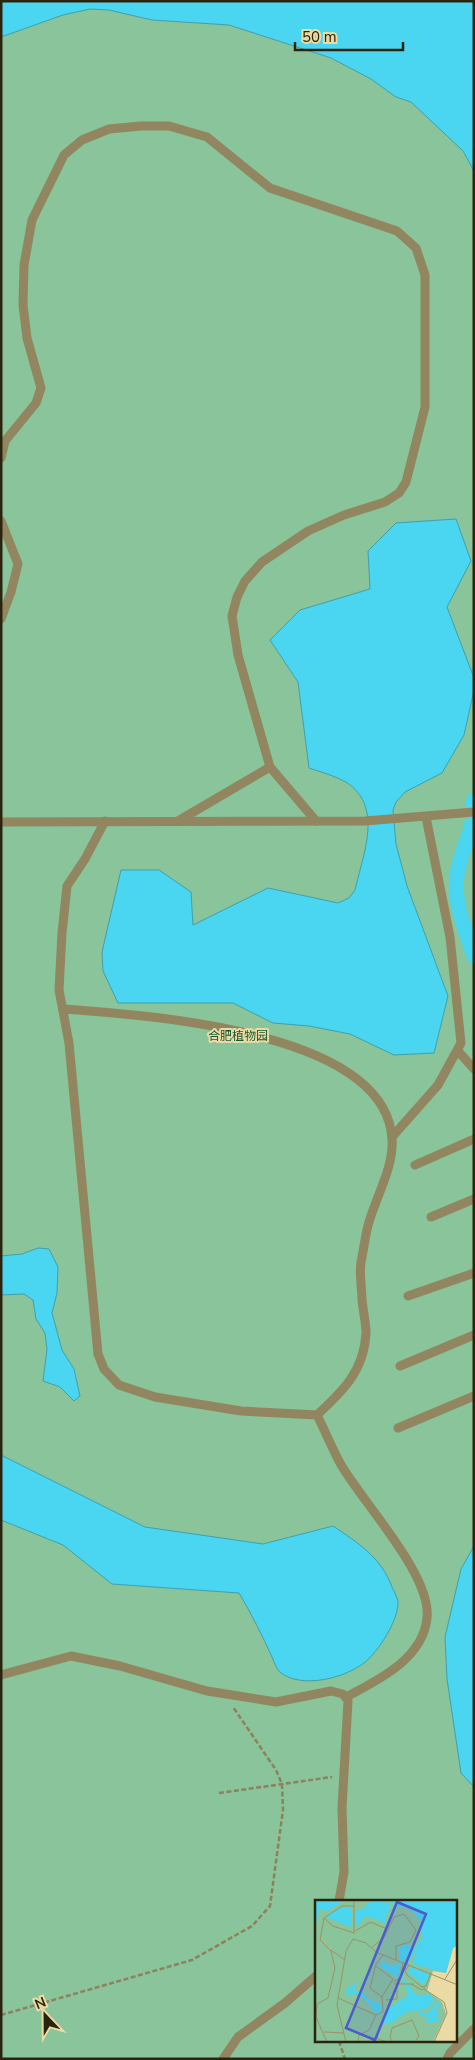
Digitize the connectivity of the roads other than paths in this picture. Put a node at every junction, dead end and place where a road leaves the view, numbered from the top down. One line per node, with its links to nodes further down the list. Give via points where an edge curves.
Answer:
1 (3, 440): 2 (lane); 5 (lane, via 36,403 41,388 27,338 23,306 24,265 32,220 64,156 82,140 110,129 141,126 169,126 207,137 270,188 398,231 416,248 425,275 425,407 406,482 399,493 385,502 308,531 262,562 252,571 237,597 232,616 238,655)
2 (1, 458)
3 (1, 521): 4 (lane, via 18,564)
4 (1, 619)
5 (270, 767): 8 (lane); 11 (lane)
6 (474, 812): 7 (lane)
7 (426, 817): 8 (lane); 13 (lane, via 450,937 461,1034)
8 (316, 821): 11 (lane)
9 (1, 822): 10 (lane)
10 (105, 822): 11 (lane); 12 (lane, via 67,886 60,990)
11 (177, 822)
12 (64, 1009): 15 (lane, via 192,1023 295,1046 330,1060 359,1081 377,1098 390,1122); 25 (lane, via 94,1334 104,1369 119,1385 155,1397 241,1411)
13 (458, 1051): 14 (lane); 15 (lane, via 438,1084)
14 (474, 1068)
15 (392, 1137): 25 (lane, via 392,1153 369,1223 360,1266 366,1332 361,1361 345,1389)
16 (474, 1139): 17 (lane)
17 (414, 1165)
18 (474, 1199): 19 (lane)
19 (431, 1217)
20 (474, 1272): 21 (lane)
21 (408, 1296)
22 (474, 1334): 23 (lane)
23 (400, 1366)
24 (474, 1396): 26 (lane)
25 (317, 1415): 28 (lane, via 341,1464 418,1577 427,1612 421,1638 409,1656 385,1677)
26 (398, 1428)
27 (1, 1676): 28 (lane, via 71,1656 120,1666 207,1691 276,1702 331,1691)
28 (346, 1697): 29 (lane, via 342,1808 344,1872)
29 (339, 1900)
30 (315, 1977): 32 (lane, via 238,2037)
31 (474, 2029): 33 (lane)
32 (223, 2059)
33 (447, 2059)

